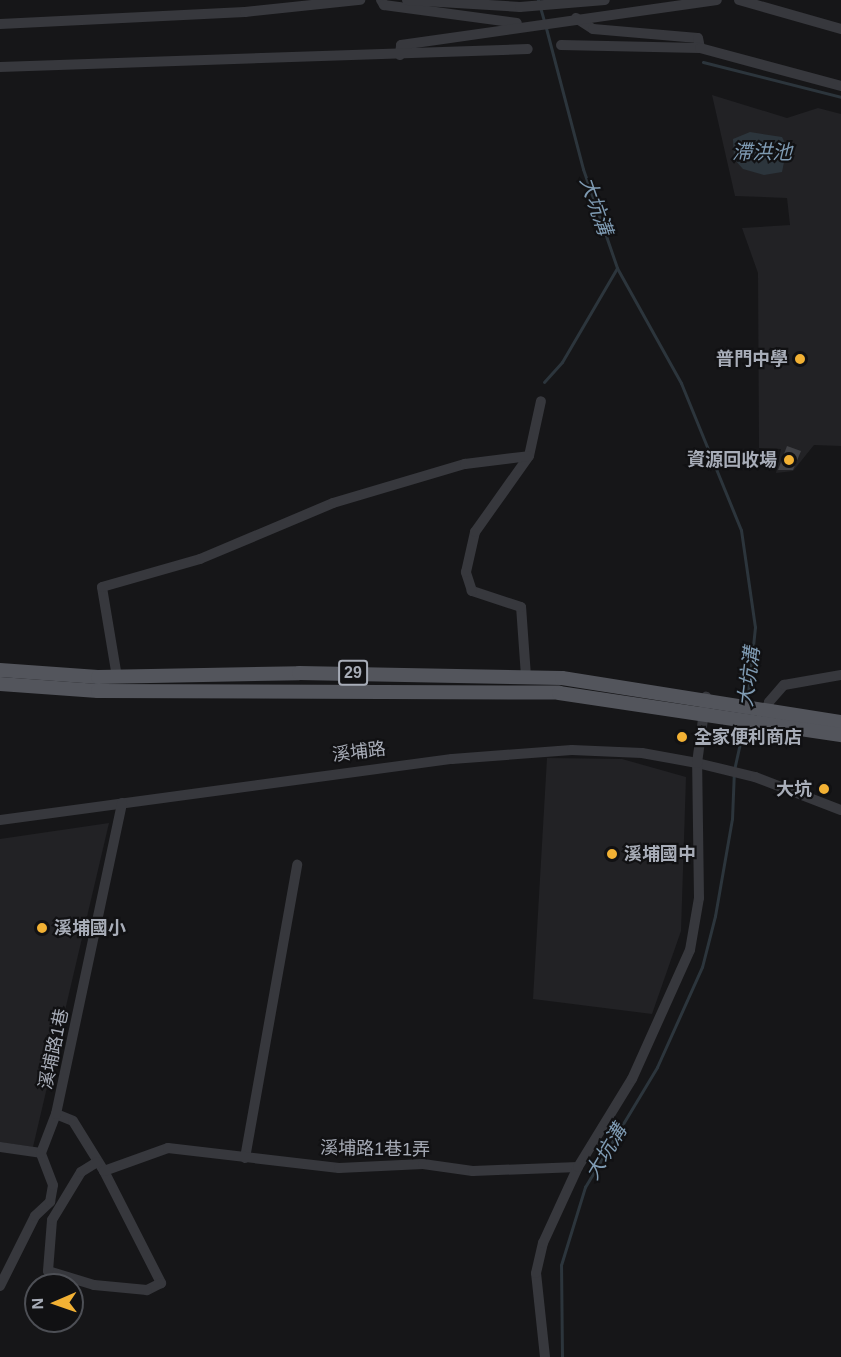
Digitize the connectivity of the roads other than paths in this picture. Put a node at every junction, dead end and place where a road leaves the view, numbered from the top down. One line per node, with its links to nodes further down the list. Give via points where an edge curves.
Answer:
1 (360, 0): 9 (street, via 245,12)
2 (381, 0): 10 (street, via 384,5)
3 (407, 0): 7 (street, via 520,7)
4 (604, 0): 7 (street)
5 (717, 0): 8 (street)
6 (739, 0): 11 (street)
7 (551, 2)
8 (576, 18): 10 (street); 14 (street, via 593,29 698,38)
9 (0, 24)
10 (524, 24): 15 (street, via 401,45)
11 (841, 29)
12 (561, 45): 14 (street)
13 (528, 48): 15 (street)
14 (700, 48): 17 (street)
15 (400, 55): 16 (street)
16 (0, 67)
17 (841, 86)
18 (541, 401): 19 (street)
19 (529, 456): 22 (street, via 475,532 466,572 472,591 521,607); 23 (street, via 465,464 333,503 200,559 102,587)
20 (0, 670): 23 (main road, 29)
21 (841, 675): 27 (street, via 784,685 775,691)
22 (526, 676): 23 (main road, 29); 25 (main road, 29)
23 (117, 677)
24 (0, 684): 26 (main road, 29, via 98,692 510,690)
25 (706, 697): 26 (street); 27 (main road, 29)
26 (704, 712): 27 (main road, 29); 30 (street)
27 (763, 714): 28 (main road, 29); 29 (main road, 29)
28 (841, 722)
29 (841, 735)
30 (697, 763): 31 (street, 溪埔路, via 642,753 521,753); 32 (street, 溪埔路, via 755,777); 40 (street, via 699,898 690,950 632,1078)
31 (122, 803): 33 (street, 溪埔路); 35 (street, 溪埔路1巷)
32 (841, 810)
33 (0, 820)
34 (297, 865): 38 (street)
35 (56, 1114): 37 (street, 溪埔路1巷); 39 (street, via 73,1121)
36 (0, 1147): 37 (street)
37 (41, 1153): 42 (street, via 53,1185 50,1202 35,1216)
38 (245, 1158): 40 (street, 溪埔路1巷1弄, via 339,1168 423,1164 473,1171); 41 (street, 溪埔路1巷1弄, via 168,1148)
39 (97, 1162): 41 (street); 41 (street, via 81,1173 52,1220 48,1271 94,1285 147,1290 160,1283)
40 (578, 1167): 43 (street, via 543,1243 536,1273)
41 (104, 1171)
42 (0, 1286)
43 (545, 1357)

